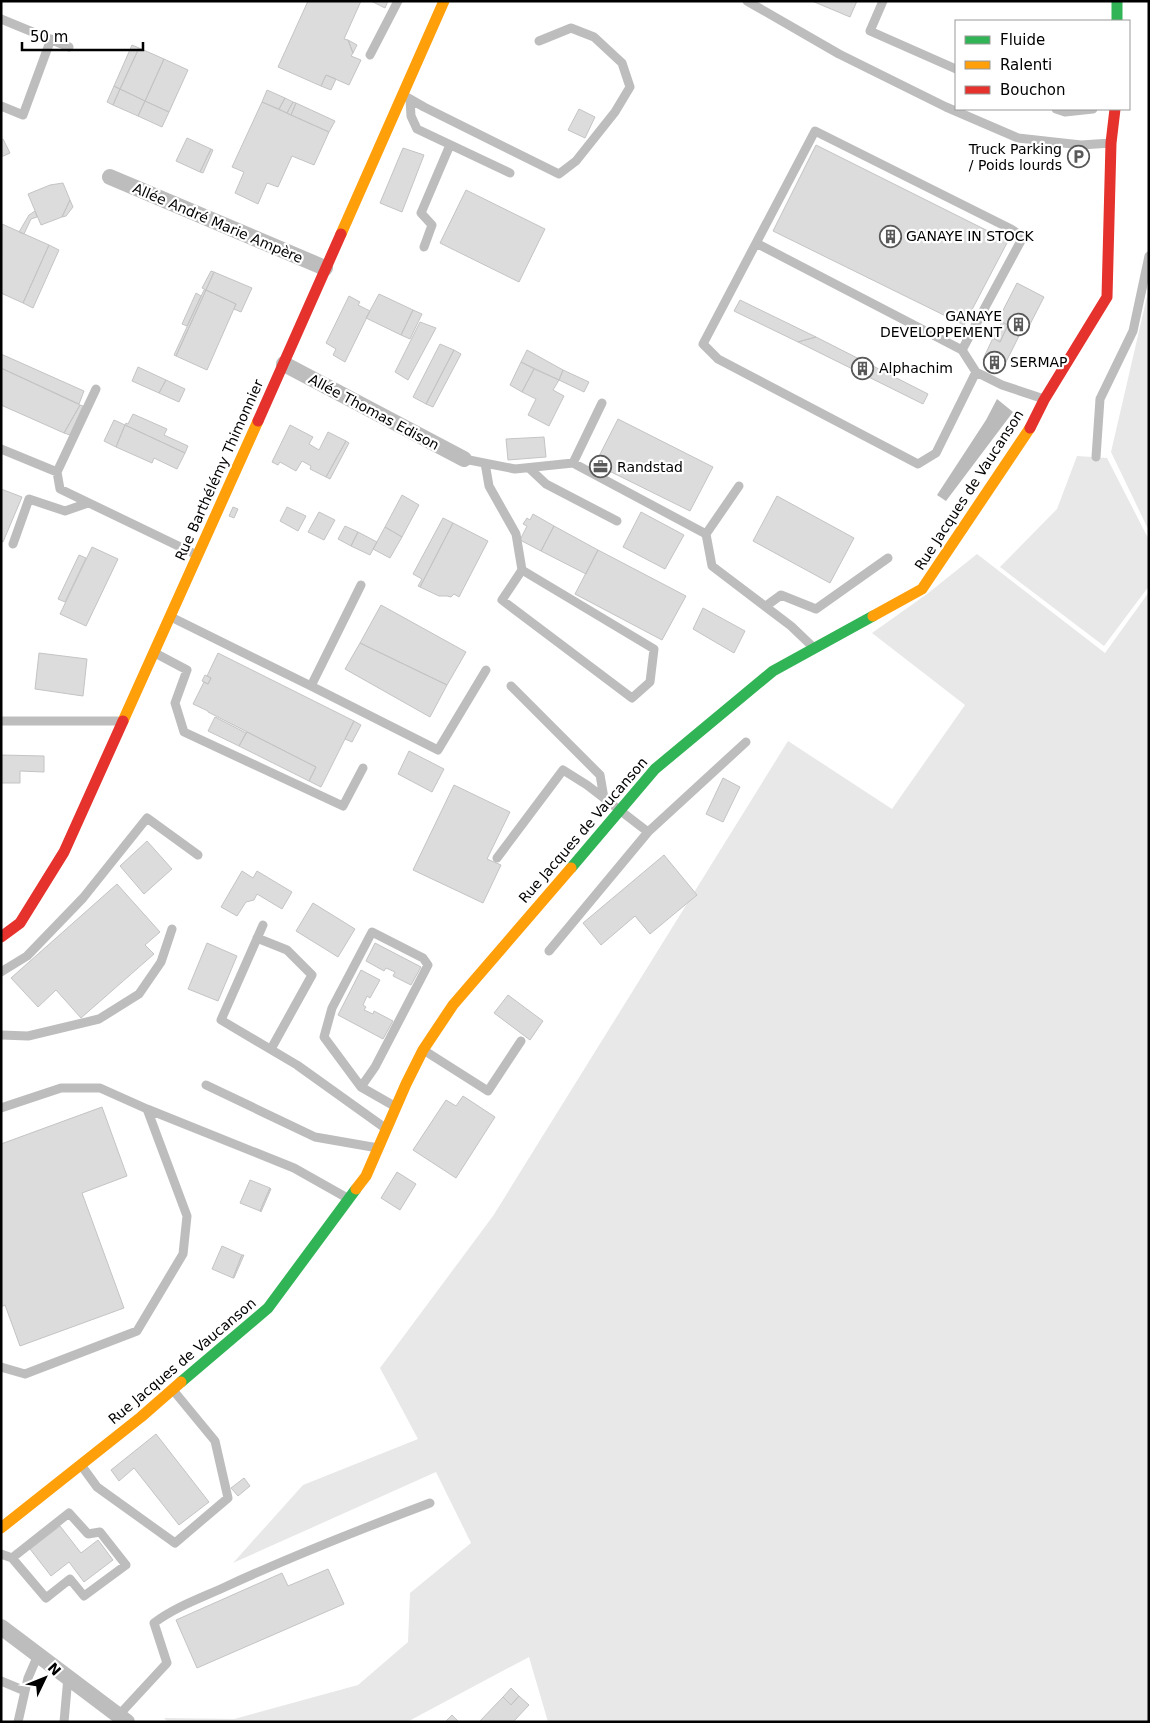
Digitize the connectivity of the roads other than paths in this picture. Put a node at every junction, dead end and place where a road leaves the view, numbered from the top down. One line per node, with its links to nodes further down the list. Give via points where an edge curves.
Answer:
1 (398, 1): 11 (lane)
2 (444, 1): 13 (street, Rue Barthélémy Thimonnier)
3 (747, 1): 18 (lane, via 839,54 946,107 1018,138 1082,145)
4 (883, 1): 12 (lane, via 870,31)
5 (1117, 1): 7 (street)
6 (1, 19): 8 (lane)
7 (1117, 20)
8 (51, 39): 10 (lane); 14 (lane, via 23,115)
9 (539, 41): 13 (lane, via 571,28 594,37 622,63 630,87 576,162 559,174)
10 (68, 47)
11 (370, 56)
12 (955, 69)
13 (406, 97): 19 (lane, via 417,130); 25 (street, Rue Barthélémy Thimonnier)
14 (1, 106)
15 (1059, 110): 16 (lane)
16 (1084, 110)
17 (1115, 110): 18 (street, Rue Jacques de Vaucanson)
18 (1112, 143): 30 (street, Rue Jacques de Vaucanson, via 1107,297)
19 (450, 145): 20 (lane); 23 (lane, via 421,213 432,225)
20 (510, 173)
21 (110, 177): 25 (street, Allée André Marie Ampère)
22 (756, 244): 26 (lane); 26 (lane, via 815,131 1011,229 1023,237); 28 (lane, via 703,344 718,359 918,464 936,452)
23 (424, 247)
24 (1149, 256): 33 (lane, via 1133,331 1100,399)
25 (325, 268): 27 (street, Rue Barthélémy Thimonnier)
26 (962, 350): 28 (lane)
27 (284, 364): 34 (street, Allée Thomas Edison); 44 (street, Rue Barthélémy Thimonnier)
28 (976, 372): 30 (lane)
29 (96, 388): 38 (lane)
30 (1044, 400): 50 (street, Rue Jacques de Vaucanson, via 1028,432 922,588)
31 (602, 403): 35 (lane)
32 (1, 449): 38 (lane)
33 (1096, 457)
34 (464, 459): 36 (lane)
35 (573, 463): 37 (lane); 42 (lane)
36 (485, 464): 37 (lane); 46 (lane, via 489,486 516,534)
37 (529, 468): 41 (lane, via 546,484)
38 (56, 472): 40 (lane, via 60,489)
39 (740, 486): 42 (lane)
40 (88, 503): 43 (lane, via 65,511 29,499); 44 (lane)
41 (617, 521)
42 (706, 534): 48 (lane, via 712,566)
43 (13, 544)
44 (197, 556): 49 (street, Rue Barthélémy Thimonnier)
45 (888, 558): 48 (lane, via 816,609 781,595)
46 (522, 570): 46 (lane, via 654,649 650,682 632,698 502,600)
47 (361, 585): 53 (lane)
48 (766, 606): 50 (lane)
49 (170, 616): 51 (street, Rue Barthélémy Thimonnier); 53 (lane)
50 (814, 648): 60 (street, Rue Jacques de Vaucanson, via 758,683 655,769)
51 (154, 652): 56 (street, Rue Barthélémy Thimonnier); 58 (lane, via 187,670 175,703 184,732 343,806)
52 (486, 670): 53 (lane, via 438,750)
53 (311, 686)
54 (511, 686): 59 (lane, via 600,775)
55 (1, 721): 56 (lane)
56 (123, 721): 66 (street, Rue Barthélémy Thimonnier, via 64,852 20,923)
57 (746, 742): 61 (lane)
58 (363, 768)
59 (604, 798): 60 (lane); 63 (lane, via 563,770)
60 (619, 810): 61 (lane); 73 (street, Rue Jacques de Vaucanson, via 453,1005)
61 (648, 832): 68 (lane)
62 (198, 855): 69 (lane, via 148,818 83,898 28,956)
63 (497, 858)
64 (263, 925): 67 (lane)
65 (172, 929): 70 (lane, via 160,962 139,994 99,1019 28,1036)
66 (1, 938)
67 (257, 938): 72 (lane, via 221,1020); 72 (lane, via 287,950 312,975)
68 (549, 951)
69 (1, 972)
70 (1, 1035)
71 (521, 1041): 73 (lane, via 488,1091)
72 (271, 1049): 79 (lane)
73 (423, 1050): 76 (street, Rue Jacques de Vaucanson)
74 (206, 1085): 80 (lane, via 315,1137)
75 (361, 1087): 75 (lane, via 375,1067 428,965 423,958 372,932 332,1008 324,1037); 76 (lane)
76 (396, 1107): 79 (street, Rue Jacques de Vaucanson)
77 (1, 1108): 78 (lane, via 61,1088 100,1088)
78 (147, 1109): 81 (lane, via 294,1168); 82 (lane, via 187,1216 182,1254 137,1331 25,1374)
79 (386, 1129): 80 (street, Rue Jacques de Vaucanson)
80 (378, 1148): 81 (street, Rue Jacques de Vaucanson, via 366,1176)
81 (349, 1199): 83 (street, Rue Jacques de Vaucanson, via 268,1308)
82 (1, 1367)
83 (173, 1390): 84 (street, Rue Jacques de Vaucanson); 84 (lane, via 215,1441 228,1498 175,1543 97,1487)
84 (81, 1465): 86 (street, Rue Jacques de Vaucanson)
85 (430, 1503): 94 (lane, via 165,1614 154,1623 166,1663)
86 (1, 1528)
87 (1, 1554): 88 (lane)
88 (12, 1558): 88 (lane, via 46,1598 70,1579 84,1596 126,1565 100,1532 88,1534 69,1512)
89 (1, 1627): 90 (street)
90 (38, 1655): 91 (street); 93 (lane)
91 (68, 1677): 94 (street); 96 (lane)
92 (1, 1681): 93 (lane)
93 (25, 1691): 95 (lane)
94 (122, 1719)
95 (18, 1722)
96 (64, 1722)

